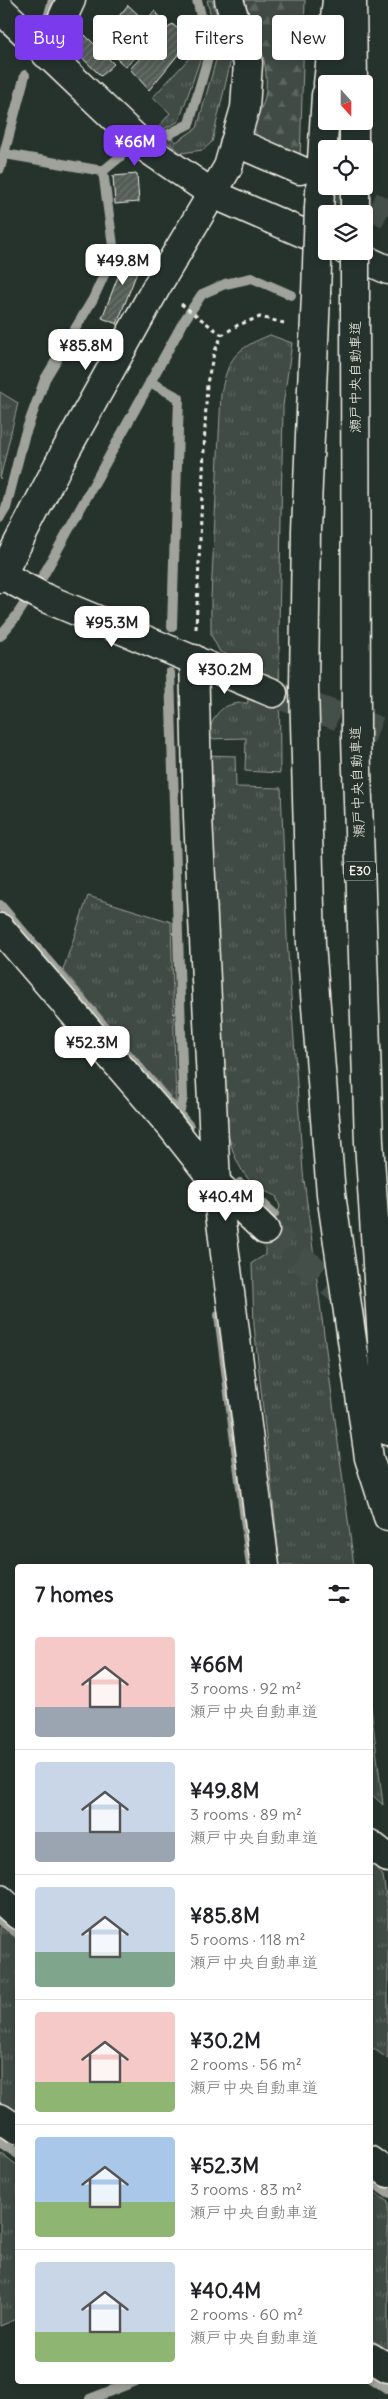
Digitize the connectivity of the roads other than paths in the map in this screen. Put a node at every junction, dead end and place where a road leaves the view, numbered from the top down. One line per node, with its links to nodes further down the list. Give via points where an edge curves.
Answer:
1 (71, 0): 6 (main road)
2 (229, 0): 12 (main road, via 248,62 245,108)
3 (337, 0): 9 (main road)
4 (352, 0): 10 (main road)
5 (0, 9): 7 (main road)
6 (64, 15)
7 (15, 24)
8 (52, 60): 14 (main road, via 146,148)
9 (329, 75)
10 (353, 75)
11 (324, 130): 26 (main road, bridge, via 306,530 304,667 311,944 331,1194 369,1458)
12 (235, 142): 13 (main road); 14 (main road, via 228,167)
13 (300, 170)
14 (213, 194): 15 (main road); 19 (main road, via 181,243 66,450)
15 (318, 240)
16 (355, 260): 25 (main road, 瀬戸中央自動車道 / E30, bridge, via 356,738 370,1142)
17 (366, 260): 18 (main road)
18 (388, 270)
19 (18, 584): 20 (main road)
20 (194, 659): 21 (main road); 23 (main road, via 198,817)
21 (273, 693)
22 (0, 928): 23 (main road)
23 (216, 1183): 24 (main road); 27 (main road)
24 (265, 1230)
25 (388, 1431)
26 (388, 1517)
27 (265, 1564)
28 (373, 1846): 29 (main road)
29 (388, 1858)
30 (0, 1899): 31 (main road)
31 (15, 1912)
32 (0, 2118): 33 (main road)
33 (15, 2128)
34 (373, 2162): 35 (main road)
35 (388, 2173)
36 (373, 2359): 37 (main road)
37 (388, 2368)

